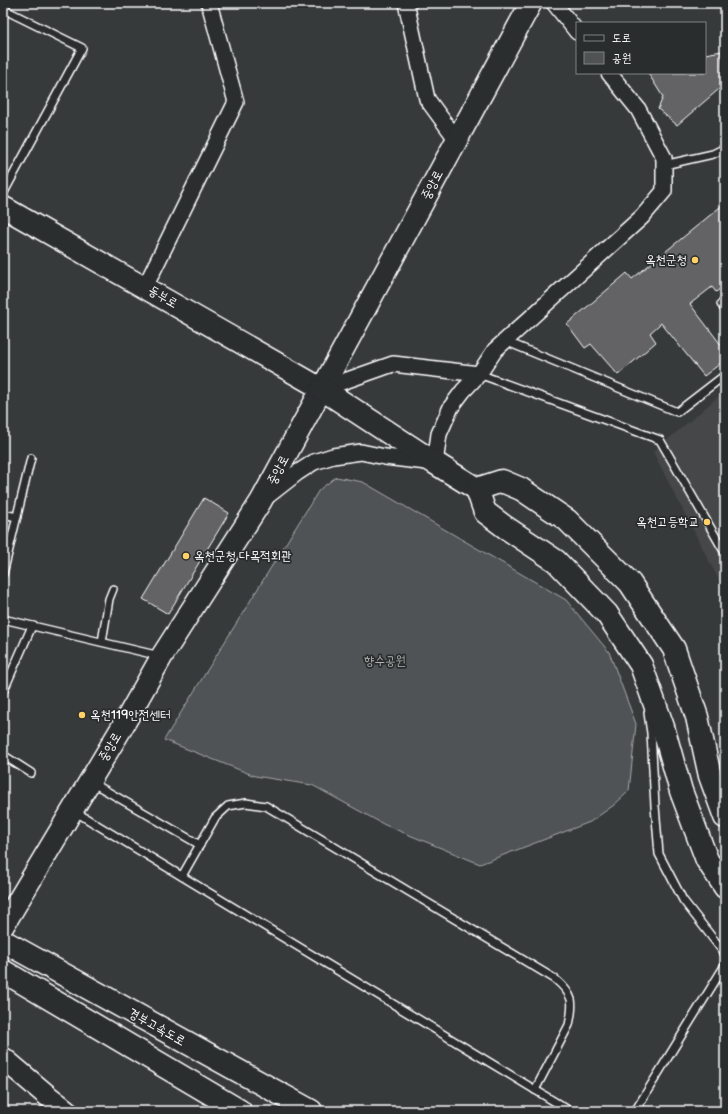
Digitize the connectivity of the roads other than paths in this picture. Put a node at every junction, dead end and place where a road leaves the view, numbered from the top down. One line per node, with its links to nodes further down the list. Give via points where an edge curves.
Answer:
1 (209, 3): 13 (street, via 236,102)
2 (406, 3): 8 (street, via 427,99)
3 (531, 3): 8 (main road, 중앙로)
4 (554, 3): 6 (street)
5 (3, 9): 11 (lane, via 82,48)
6 (576, 31)
7 (610, 74): 10 (street, via 638,110 664,158)
8 (457, 140): 19 (main road, 중앙로)
9 (725, 148): 10 (lane, via 713,154)
10 (664, 165): 16 (street, via 664,191 642,217)
11 (3, 194)
12 (3, 207): 13 (main road, 동부로)
13 (145, 287): 19 (main road, 동부로)
14 (725, 301): 15 (lane, via 721,304)
15 (725, 310)
16 (505, 341): 17 (street, via 495,350); 18 (lane, via 677,412)
17 (479, 374): 19 (street, via 393,364); 21 (street, via 451,407 439,434); 26 (lane, via 660,440)
18 (725, 375)
19 (322, 389): 21 (highway); 23 (main road, 중앙로)
20 (31, 458): 25 (lane)
21 (436, 463): 22 (highway); 23 (street, via 361,452 333,456 314,462)
22 (477, 489): 33 (highway, via 485,512 504,528 556,561 607,614); 39 (highway, via 502,481 521,489 567,520 630,583 674,649 697,717 710,776)
23 (261, 501): 32 (main road, 중앙로)
24 (3, 514): 25 (lane)
25 (17, 517): 27 (lane)
26 (725, 553)
27 (3, 574)
28 (113, 589): 31 (lane)
29 (3, 619): 30 (lane)
30 (32, 626): 31 (lane); 34 (lane)
31 (102, 642): 32 (lane)
32 (162, 656): 37 (main road, 중앙로)
33 (641, 665): 42 (highway, via 663,727 681,792 707,860); 45 (lane, via 651,733 659,854 683,900)
34 (3, 692)
35 (3, 755): 36 (lane)
36 (31, 772)
37 (90, 781): 38 (main road, 중앙로); 40 (lane)
38 (72, 810): 41 (lane); 43 (main road, 중앙로)
39 (725, 817)
40 (200, 844): 41 (lane); 49 (lane, via 216,818 228,806 246,803 266,806 556,979 570,995 571,1016 569,1025)
41 (182, 876): 49 (lane)
42 (725, 887)
43 (3, 926)
44 (3, 942): 52 (highway, 경부고속도로)
45 (725, 954)
46 (725, 966): 54 (lane)
47 (10, 975): 51 (highway)
48 (3, 1058): 50 (main road)
49 (535, 1090): 53 (lane)
50 (67, 1111)
51 (240, 1111)
52 (311, 1111)
53 (570, 1111)
54 (635, 1111)

